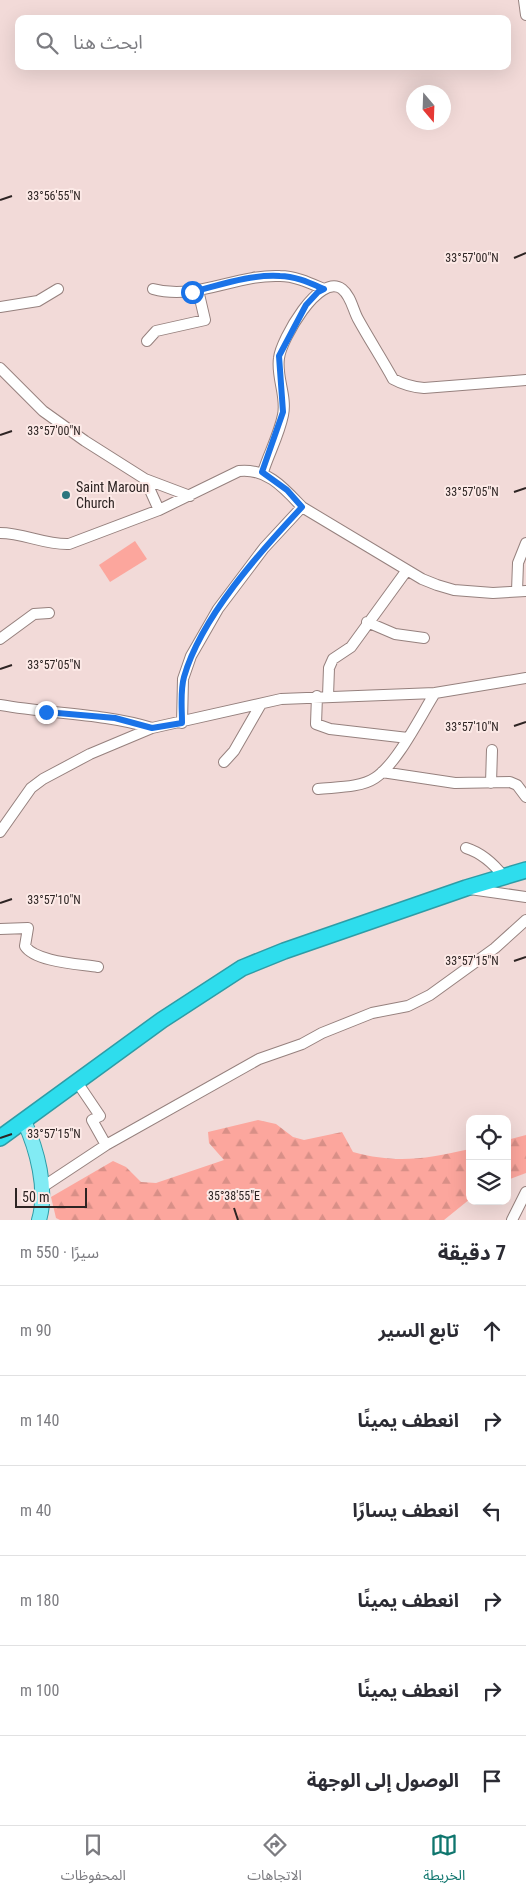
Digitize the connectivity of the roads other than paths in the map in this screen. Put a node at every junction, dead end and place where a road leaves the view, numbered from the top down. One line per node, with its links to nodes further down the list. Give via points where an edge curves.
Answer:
1 (524, 0): 2 (street)
2 (526, 15)
3 (58, 289): 7 (street, via 38,301)
4 (153, 289): 6 (street, via 168,293)
5 (324, 289): 6 (street, via 280,276 252,278); 10 (street, via 333,286 347,294 393,379 401,384 424,388); 11 (street, via 306,305 279,356 283,412)
6 (198, 290): 8 (street, via 205,320 156,331)
7 (0, 307)
8 (147, 341)
9 (0, 368): 12 (street, via 58,423)
10 (526, 380)
11 (262, 472): 13 (street, via 240,472); 14 (street, via 287,490)
12 (145, 479): 13 (street); 15 (street)
13 (190, 496): 15 (street)
14 (302, 507): 18 (street); 30 (street, via 264,548 218,609 191,656 184,679)
15 (160, 510): 16 (street, via 69,544 55,545 16,533)
16 (0, 533)
17 (526, 543): 19 (street, via 518,563)
18 (407, 570): 19 (street, via 454,590); 21 (street)
19 (521, 591)
20 (49, 613): 23 (street, via 34,614)
21 (367, 622): 22 (street, via 401,635); 27 (street, via 351,646 333,659 329,668)
22 (424, 638)
23 (0, 639)
24 (526, 678): 25 (street)
25 (435, 693): 27 (street); 32 (street)
26 (317, 696): 27 (street); 28 (street); 32 (street, via 316,724 330,729)
27 (328, 696)
28 (261, 704): 30 (street); 34 (street)
29 (0, 705): 31 (street, via 115,718)
30 (182, 723): 31 (street)
31 (152, 728): 39 (street, via 90,754 43,779 31,788)
32 (408, 738): 35 (street)
33 (492, 750): 36 (street)
34 (224, 762)
35 (382, 772): 36 (street, via 455,782); 37 (street, via 362,783)
36 (491, 783): 38 (street, via 510,782 517,785)
37 (318, 789)
38 (526, 797)
39 (0, 832)
40 (466, 848): 42 (street, via 494,865)
41 (526, 870): 42 (highway)
42 (504, 877): 43 (highway)
43 (466, 888): 44 (street); 48 (highway, via 242,968 162,1020)
44 (526, 897)
45 (526, 920): 51 (street, via 495,948 430,995 408,1006 372,1013 259,1059)
46 (0, 929): 47 (street, via 28,928 25,946 46,959)
47 (98, 967)
48 (77, 1082): 49 (highway); 51 (street, via 100,1116 92,1120)
49 (24, 1121): 50 (highway); 52 (main road, via 34,1148)
50 (0, 1138)
51 (106, 1145): 52 (street)
52 (41, 1188): 54 (main road)
53 (526, 1192): 55 (street)
54 (39, 1220)
55 (512, 1220)

